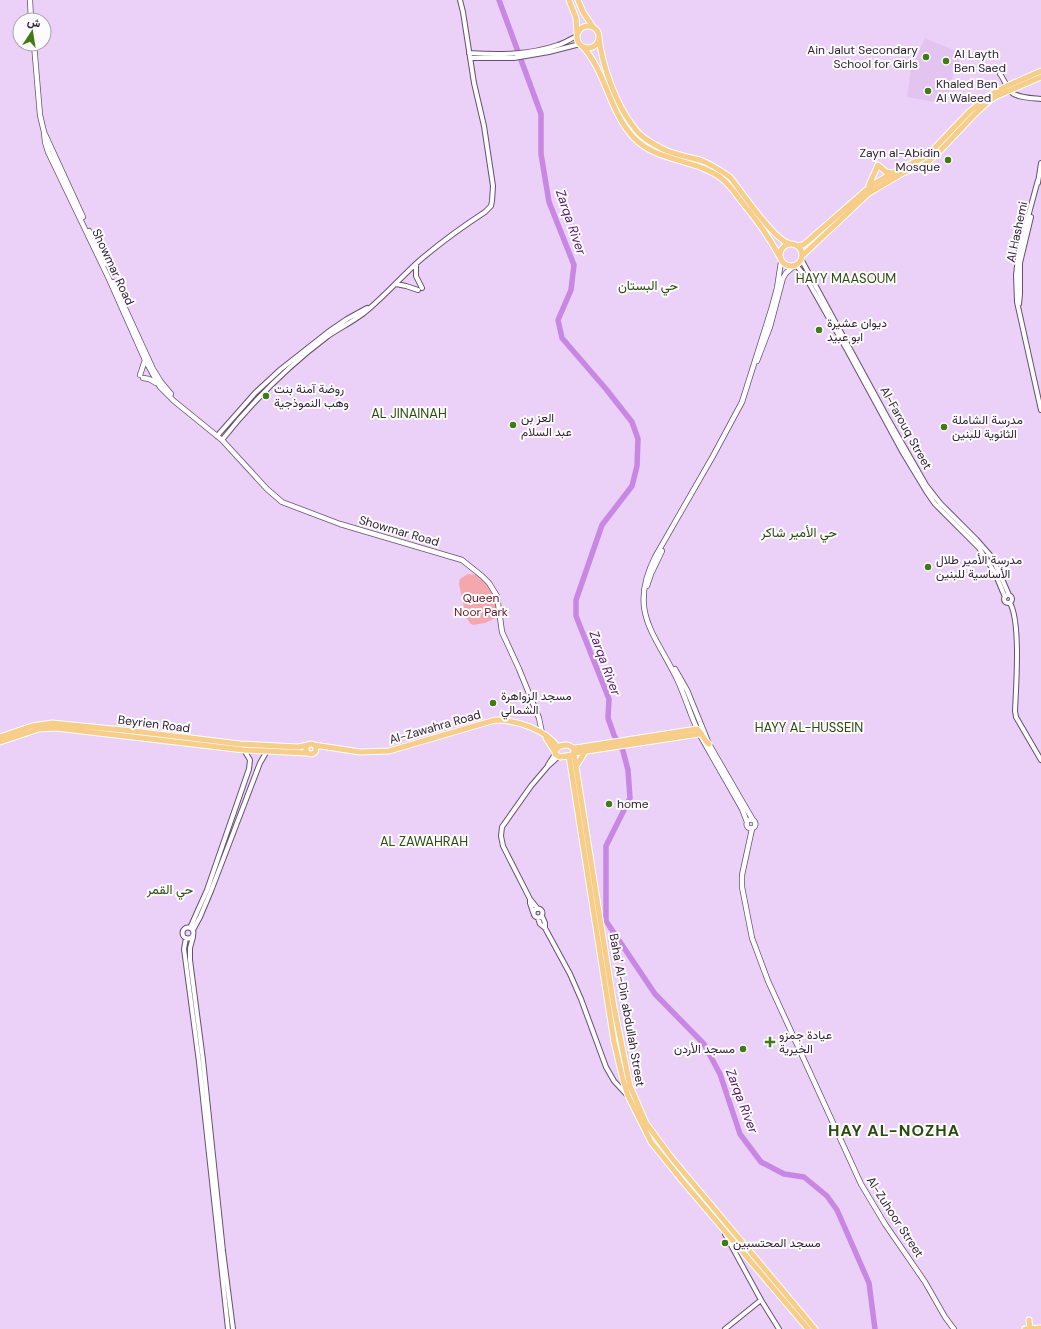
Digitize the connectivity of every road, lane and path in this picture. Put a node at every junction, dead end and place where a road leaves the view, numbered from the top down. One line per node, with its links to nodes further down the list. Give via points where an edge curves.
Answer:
1 (30, 0): 5 (main road)
2 (460, 0): 12 (street)
3 (569, 0): 7 (main road, via 576,18)
4 (578, 0): 6 (main road)
5 (31, 12)
6 (594, 28): 7 (main road, via 583,27); 8 (main road)
7 (577, 35): 9 (main road); 11 (street, via 558,45)
8 (599, 38): 9 (main road, via 592,46); 25 (main road, via 601,55 609,78 633,127 665,150 701,161 730,176 772,231 785,243)
9 (581, 45): 11 (street); 27 (main road, via 592,58 618,116 634,138 657,153 698,166 722,179 749,210)
10 (35, 52): 18 (main road, Showmar Road, via 40,115)
11 (525, 54): 12 (street)
12 (470, 56): 30 (street, via 493,186 491,206)
13 (1041, 71): 16 (main road)
14 (1000, 74): 16 (street)
15 (1041, 76): 16 (main road)
16 (1008, 88): 17 (street, via 1019,96); 20 (main road, via 990,95 969,112 927,156); 22 (main road, via 989,101 929,161)
17 (1041, 99)
18 (44, 132): 36 (main road, Showmar Road, via 48,152 109,279); 38 (main road, Showmar Road, via 153,369 160,382)
19 (1041, 163): 39 (street, Al Hashemi, via 1019,250 1017,302)
20 (892, 173): 21 (main road); 23 (main road, via 886,172 878,165)
21 (877, 181): 22 (main road); 23 (main road); 24 (main road)
22 (884, 184): 24 (main road)
23 (867, 188): 26 (main road, via 808,241)
24 (864, 196): 28 (main road)
25 (790, 244): 26 (main road); 27 (main road, via 782,248)
26 (797, 246): 28 (main road)
27 (779, 256): 29 (main road)
28 (802, 258): 31 (main road); 34 (street, Al-Farouq Street)
29 (781, 262): 31 (main road, via 787,266); 43 (main road, via 771,310 742,402 655,557 644,588 643,607 647,621)
30 (416, 264): 32 (street); 32 (street, via 420,289)
31 (795, 266): 35 (street, Al-Farouq Street, via 805,276); 43 (main road, via 783,278 770,327 742,407 660,554 648,584 647,610 651,625)
32 (396, 284): 33 (street)
33 (371, 307): 40 (street, via 328,332 281,369 255,393); 41 (street, via 327,337 284,372 258,396)
34 (833, 316): 35 (street); 42 (street, Al-Farouq Street)
35 (829, 320): 42 (street, Al-Farouq Street)
36 (144, 360): 37 (main road, Showmar Road); 37 (main road, via 141,376)
37 (157, 383): 38 (main road, Showmar Road)
38 (178, 403): 40 (main road, Showmar Road)
39 (1041, 410)
40 (217, 436): 41 (main road, Showmar Road)
41 (222, 440): 46 (main road, Showmar Road, via 272,494 287,504 340,524 462,560 477,571 497,596 502,632 539,718)
42 (905, 452): 62 (street, Al-Farouq Street, via 935,504 974,542 1007,596 1004,601 1010,603 1014,612 1017,644 1014,711)
43 (685, 690): 44 (main road); 49 (main road)
44 (695, 723): 45 (main road)
45 (696, 731): 49 (main road, via 700,732); 52 (main road); 65 (main road, via 742,809)
46 (543, 734): 53 (main road, Al-Zawahra Road, via 522,725 495,720 389,751 360,752); 54 (main road, Al-Zawahra Road); 61 (main road)
47 (0, 737): 50 (main road, Beyrien Road, via 32,726 52,723 240,744 293,747)
48 (0, 742): 55 (main road, Beyrien Road, via 39,730 56,728)
49 (708, 744): 64 (main road)
50 (308, 745): 51 (main road); 59 (main road)
51 (314, 745): 53 (main road, Al-Zawahra Road); 57 (main road)
52 (602, 746): 58 (main road); 60 (main road)
53 (328, 747): 57 (main road)
54 (558, 747): 60 (main road, via 564,745); 61 (main road)
55 (244, 750): 56 (main road, Beyrien Road); 69 (street, via 250,760 249,769)
56 (267, 751): 59 (main road, Beyrien Road); 69 (street)
57 (316, 752): 59 (main road)
58 (585, 752): 60 (main road); 63 (main road)
59 (307, 753)
60 (572, 753): 61 (main road); 63 (main road, Baha' Al-Din abdullah Street); 75 (main road, Baha' Al-Din abdullah Street, via 587,875)
61 (556, 754): 66 (street, via 501,831 503,846)
62 (1041, 760)
63 (577, 765): 75 (main road, Baha' Al-Din abdullah Street)
64 (753, 820): 65 (main road, via 749,820); 65 (main road, Al-Zuhoor Street, via 756,825)
65 (749, 826): 91 (main road, Al-Zuhoor Street, via 751,836 748,840 742,875 744,902 752,938 768,981 860,1184)
66 (530, 899): 67 (street); 68 (street)
67 (538, 909): 68 (street); 70 (street, via 542,912)
68 (534, 912): 70 (street, via 534,916)
69 (199, 915): 71 (street); 72 (street)
70 (540, 917): 76 (street, via 540,924 545,928 570,974 606,1067 614,1081)
71 (207, 918)
72 (191, 929): 73 (street); 74 (street, via 183,932)
73 (193, 937): 74 (street); 80 (street, via 190,960 203,1060)
74 (186, 938): 80 (street, via 184,949)
75 (612, 1007): 76 (main road, Baha' Al-Din abdullah Street, via 614,1042); 77 (main road, Baha' Al-Din abdullah Street, via 632,1095 651,1131)
76 (628, 1096): 78 (main road, Baha' Al-Din abdullah Street, via 649,1140)
77 (676, 1163): 78 (main road); 90 (main road, Baha' Al-Din abdullah Street)
78 (670, 1167): 79 (main road, Baha' Al-Din abdullah Street)
79 (722, 1229): 81 (street); 89 (main road, Baha' Al-Din abdullah Street)
80 (224, 1278): 85 (street); 86 (street)
81 (761, 1300): 87 (street); 88 (street)
82 (1029, 1320): 83 (main road)
83 (1030, 1328): 84 (main road); 92 (main road)
84 (1041, 1328)
85 (228, 1329)
86 (233, 1329)
87 (725, 1329)
88 (779, 1329)
89 (808, 1329)
90 (815, 1329)
91 (954, 1329)
92 (1024, 1329)

